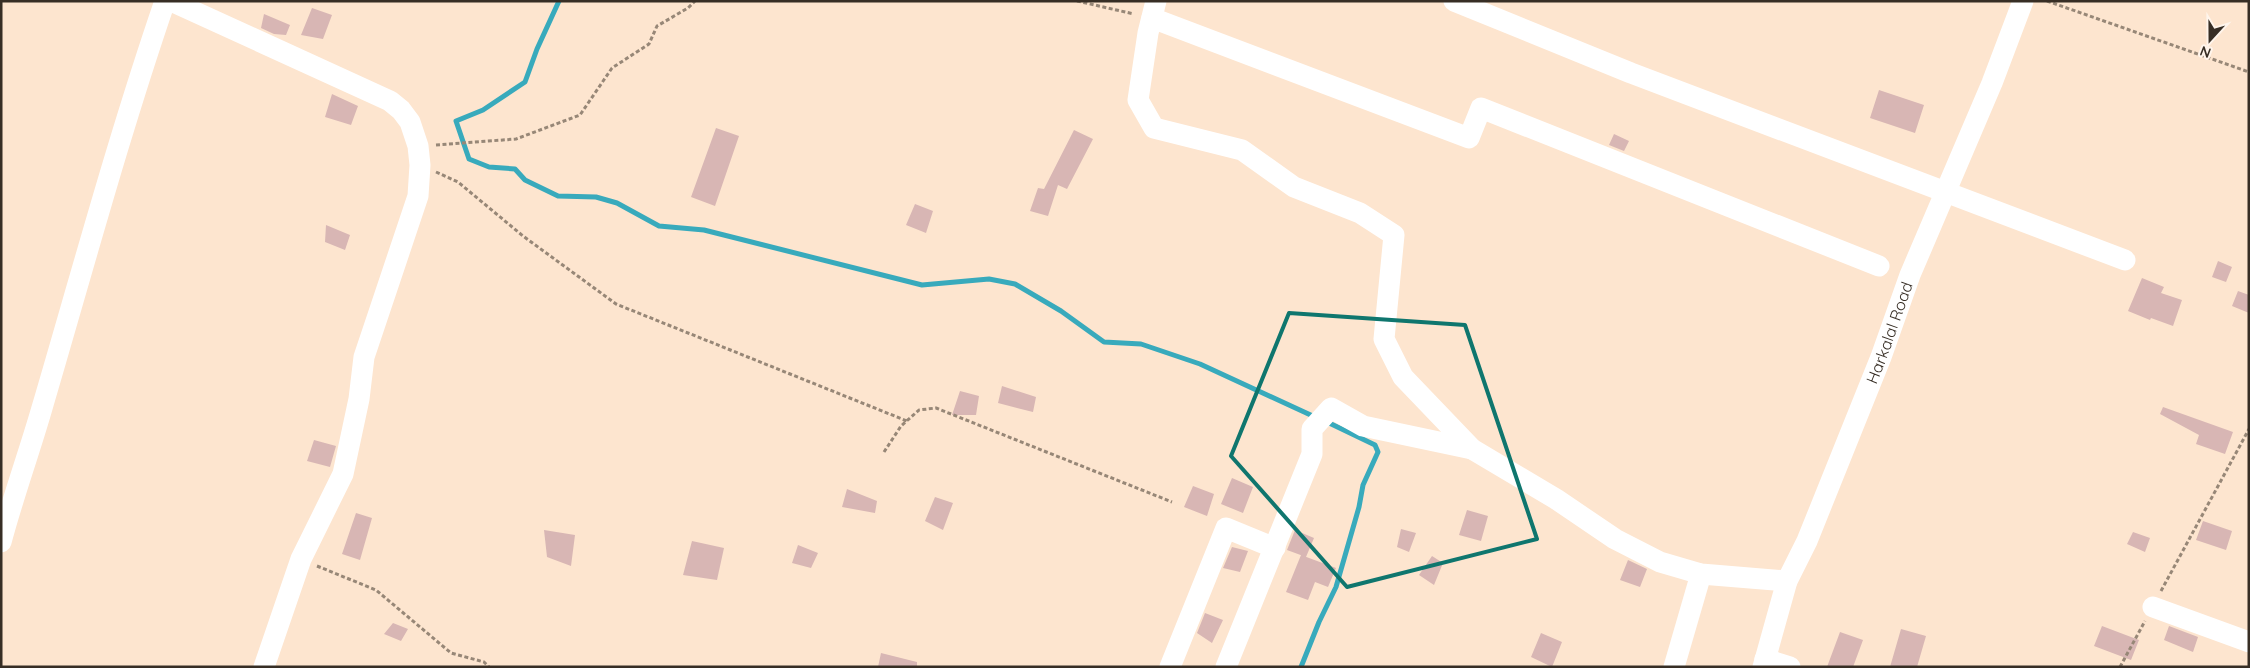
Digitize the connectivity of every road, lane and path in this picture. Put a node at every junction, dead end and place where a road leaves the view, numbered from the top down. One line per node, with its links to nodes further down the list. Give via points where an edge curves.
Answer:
1 (165, 1): 19 (street, via 138,80)
2 (171, 1): 10 (street, via 390,101 410,122)
3 (695, 1): 10 (path, via 657,26 649,44 612,68 580,115 516,139)
4 (1077, 1): 8 (path)
5 (1454, 1): 11 (street, via 1630,73)
6 (2023, 1): 11 (street, Harkalal Road)
7 (2047, 1): 9 (path)
8 (1154, 10): 13 (street, via 1469,138 1481,108); 16 (street, via 1138,100 1154,128 1242,150 1294,187 1360,213 1394,235 1384,339 1403,377)
9 (2249, 72)
10 (419, 155): 14 (path, via 616,304); 21 (street, via 418,196 364,357 343,474)
11 (1945, 192): 12 (street); 23 (street, Harkalal Road, via 1807,541)
12 (2125, 260)
13 (1879, 266)
14 (907, 421): 17 (path); 18 (path, via 919,410 936,408)
15 (2249, 429): 24 (path)
16 (1472, 449): 20 (street, via 1363,426 1331,408 1312,429 1312,454); 22 (street, via 1615,539 1660,562)
17 (884, 452)
18 (1172, 502)
19 (1, 542)
20 (1275, 548): 29 (street, via 1226,528); 30 (street)
21 (301, 560): 27 (street); 28 (path, via 376,590 451,653 484,662)
22 (1701, 574): 23 (street); 31 (street)
23 (1787, 581): 26 (street, Harkalal Road)
24 (2153, 607): 25 (street); 33 (path)
25 (2249, 642)
26 (1764, 663): 32 (street)
27 (264, 667)
28 (488, 667)
29 (1170, 667)
30 (1226, 667)
31 (1674, 667)
32 (1790, 667)
33 (2120, 667)

